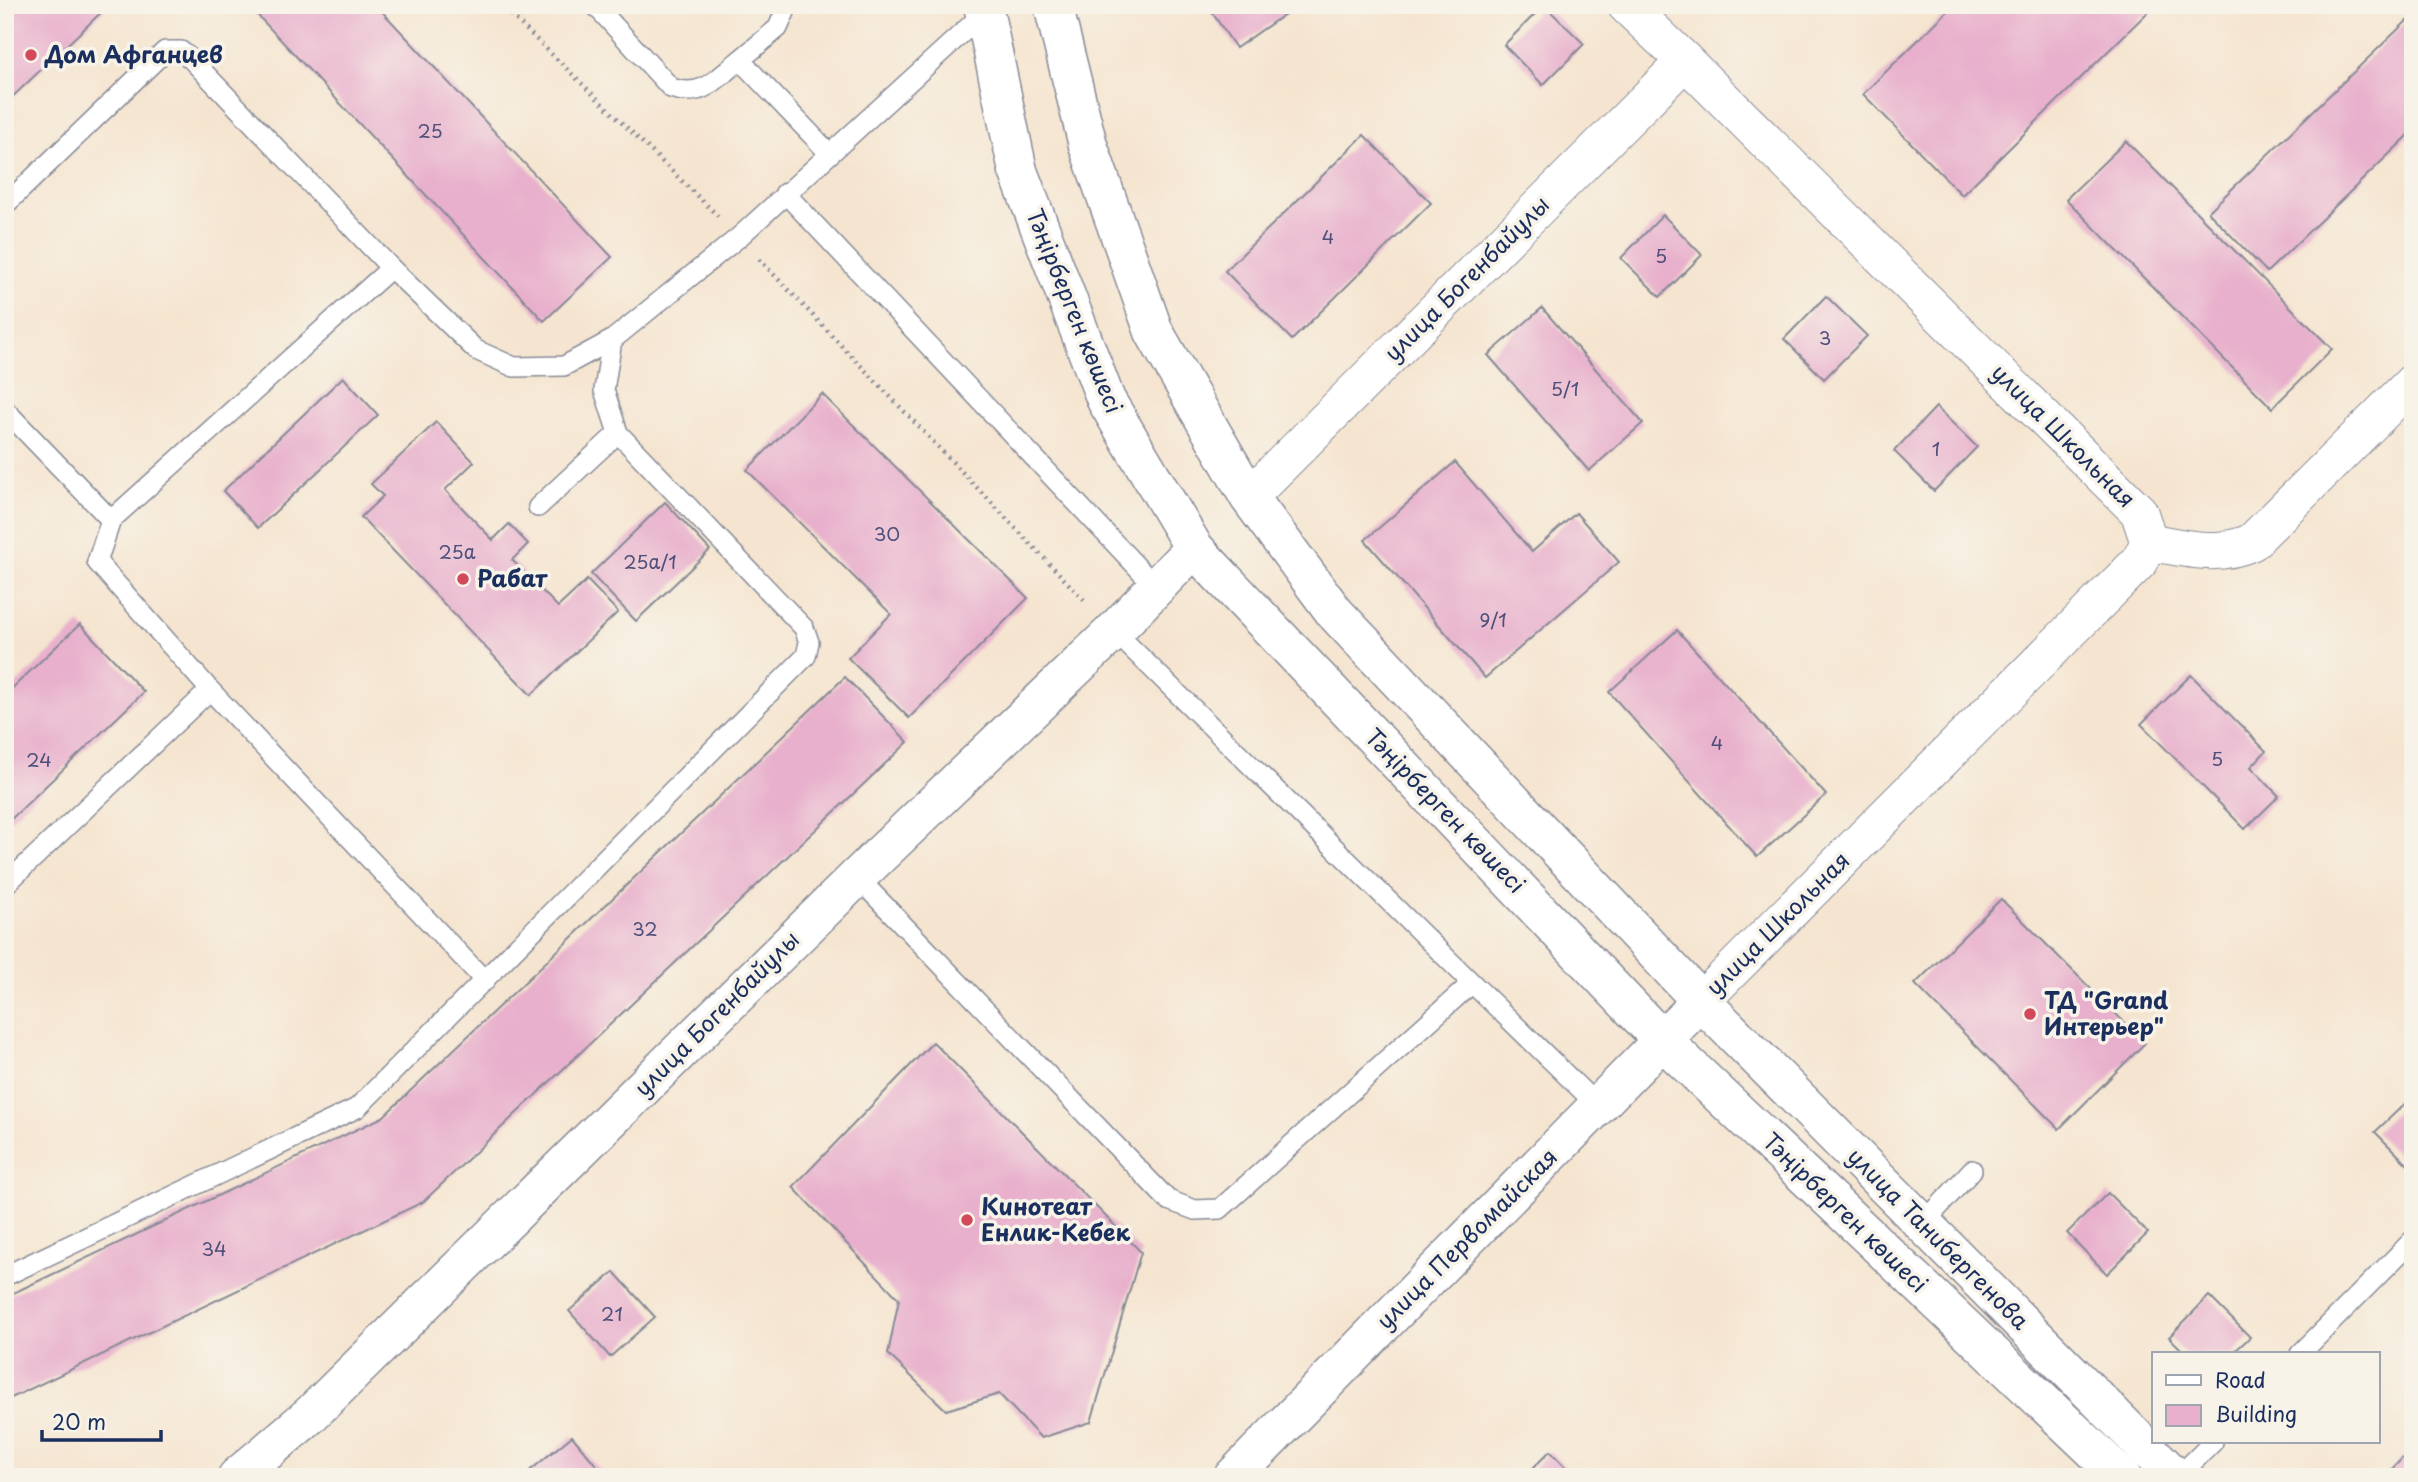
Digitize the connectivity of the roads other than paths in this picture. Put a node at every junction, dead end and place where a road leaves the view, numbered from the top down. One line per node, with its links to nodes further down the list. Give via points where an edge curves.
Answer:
1 (595, 5): 6 (lane, via 671,88 685,93 702,90)
2 (788, 5): 6 (lane, via 778,28)
3 (1053, 5): 16 (main road, via 1088,145 1154,332)
4 (1626, 5): 7 (street, улица Школьная)
5 (984, 9): 8 (lane); 20 (main road, Тәңірберген көшесі, via 1018,171 1107,400)
6 (740, 60): 8 (lane)
7 (1685, 61): 16 (street, улица Богенбайулы); 19 (street, улица Школьная, via 2139,512)
8 (829, 153): 9 (lane)
9 (785, 193): 12 (lane, via 739,237); 21 (lane)
10 (5, 205): 11 (lane, via 165,51 181,51)
11 (391, 268): 12 (lane, via 476,350 514,367 564,366); 18 (lane)
12 (612, 341): 15 (lane, via 604,390)
13 (2413, 382): 19 (street, via 2252,542 2212,553)
14 (5, 410): 18 (lane)
15 (618, 433): 17 (lane); 26 (lane, via 804,628 809,642 806,656)
16 (1248, 498): 28 (main road, via 1335,613)
17 (538, 507)
18 (111, 520): 23 (lane, via 97,562)
19 (2149, 542): 28 (street, улица Школьная, via 2140,561)
20 (1194, 548): 21 (main road, улица Богенбайулы); 29 (main road, Тәңірберген көшесі)
21 (1154, 586): 22 (main road, улица Богенбайулы)
22 (1114, 631): 24 (main road, улица Богенбайулы); 27 (lane)
23 (210, 690): 25 (lane); 26 (lane)
24 (857, 877): 27 (lane, via 1168,1200 1195,1210 1220,1209); 37 (main road, улица Богенбайулы, via 310,1415)
25 (5, 885)
26 (485, 981): 34 (lane, via 357,1108)
27 (1472, 983): 30 (lane)
28 (1701, 1002): 29 (main road, улица Первомайская); 32 (main road, улица Танибергенова)
29 (1662, 1040): 30 (main road, улица Первомайская); 39 (main road, Тәңірберген көшесі)
30 (1598, 1106): 38 (main road, улица Первомайская)
31 (1972, 1170): 32 (lane)
32 (1923, 1223): 40 (main road, улица Танибергенова)
33 (2413, 1240): 35 (lane)
34 (5, 1276)
35 (2302, 1352)
36 (2211, 1444): 40 (lane)
37 (237, 1477)
38 (1233, 1477)
39 (2122, 1477)
40 (2177, 1477)

